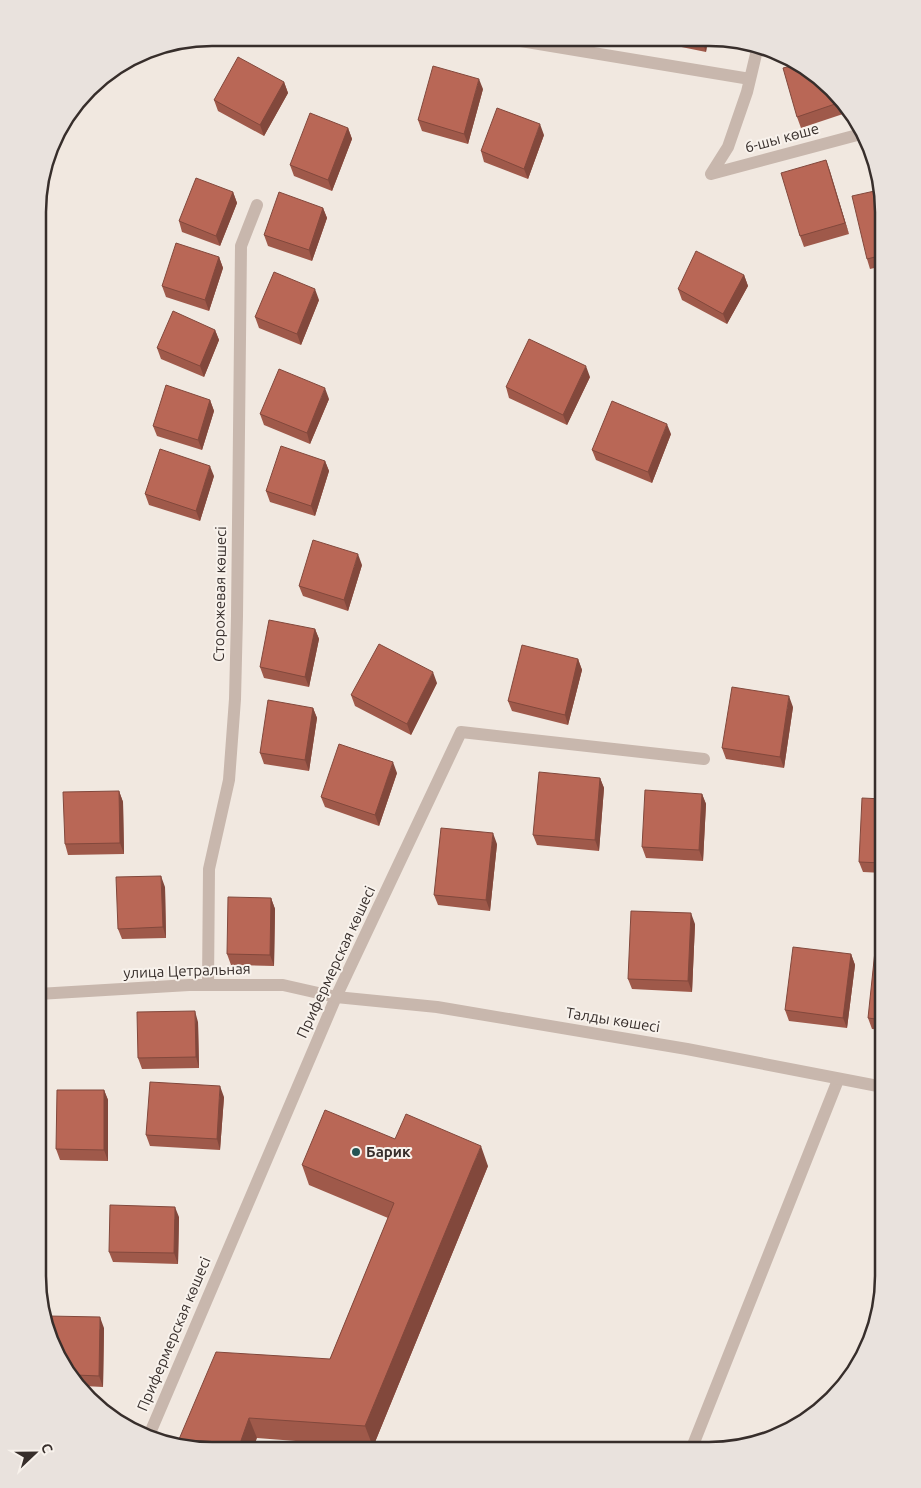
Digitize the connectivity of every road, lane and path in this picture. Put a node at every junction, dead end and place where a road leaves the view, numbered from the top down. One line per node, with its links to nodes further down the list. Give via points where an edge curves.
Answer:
1 (551, 46): 3 (street)
2 (756, 53): 3 (street)
3 (750, 79): 4 (street, 6-шы көше, via 728,147 711,174)
4 (856, 135)
5 (258, 205): 7 (street, Сторожевая көшесі, via 241,246 234,699 230,780 209,868)
6 (704, 759): 9 (street, Прифермерская көшесі, via 461,732)
7 (208, 985): 8 (street, улица Цетральная); 9 (street, улица Цетральная, via 283,985)
8 (46, 994)
9 (336, 997): 10 (street, Талды көшесі, via 437,1007 687,1049); 12 (street, Прифермерская көшесі)
10 (838, 1080): 11 (street, Талды көшесі); 13 (street)
11 (874, 1086)
12 (151, 1430)
13 (694, 1442)

